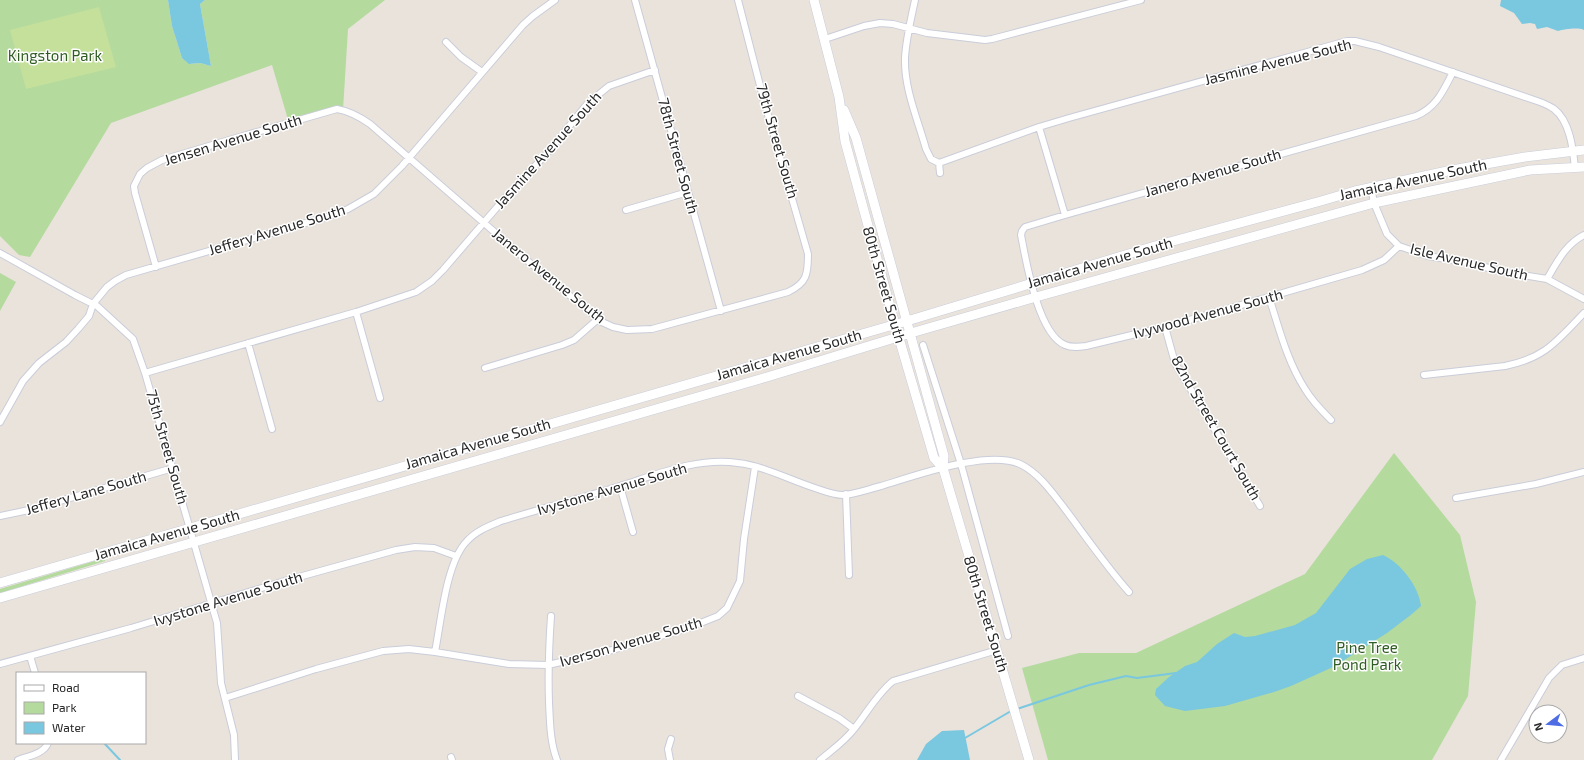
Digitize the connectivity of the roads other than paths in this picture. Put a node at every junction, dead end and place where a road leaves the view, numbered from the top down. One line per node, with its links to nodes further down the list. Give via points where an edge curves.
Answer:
1 (555, 0): 11 (street, Jeffery Avenue South, via 523,25)
2 (635, 0): 10 (street, 78th Street South)
3 (738, 0): 32 (street, 79th Street South, via 808,254 808,267)
4 (814, 0): 8 (main road, 80th Street South)
5 (915, 0): 7 (street)
6 (1141, 0): 7 (street, via 985,40 927,33)
7 (909, 28): 8 (street, via 880,23); 18 (street, via 905,59 907,82 926,149 931,159)
8 (825, 39): 13 (main road, 80th Street South)
9 (446, 42): 11 (street)
10 (655, 70): 22 (street, 78th Street South); 26 (street, Jasmine Avenue South, via 609,86 597,94)
11 (482, 72): 17 (street, Jeffery Avenue South)
12 (1453, 72): 14 (street, Jasmine Avenue South, via 1379,47 1348,41); 16 (street, Jasmine Avenue South, via 1554,109 1563,119); 25 (street, Janero Avenue South, via 1433,106 1416,116)
13 (840, 97): 42 (main road, 80th Street South, via 856,138); 43 (main road, 80th Street South, via 845,141)
14 (1039, 127): 18 (street, Jasmine Avenue South); 25 (street)
15 (1584, 150): 16 (main road, Jamaica Avenue South)
16 (1573, 152): 19 (street, Jasmine Avenue South); 21 (main road, Jamaica Avenue South, via 1525,157)
17 (409, 157): 26 (street, Janero Avenue South); 30 (street, Jeffery Avenue South, via 374,194 348,210); 30 (street, Jensen Avenue South, via 359,116 337,110 162,160 140,174 134,186)
18 (939, 163): 20 (street)
19 (1580, 167): 23 (main road, Jamaica Avenue South, via 1530,170)
20 (940, 173)
21 (1371, 187): 23 (street, Isle Avenue South); 33 (main road, Jamaica Avenue South)
22 (688, 192): 24 (street); 38 (street, 78th Street South)
23 (1374, 203): 28 (street, Isle Avenue South, via 1387,234); 34 (main road, Jamaica Avenue South)
24 (626, 210)
25 (1065, 215): 33 (street, Janero Avenue South, via 1024,227 1022,231)
26 (484, 222): 39 (street, Jasmine Avenue South, via 432,281 416,292); 41 (street, Janero Avenue South)
27 (1584, 235): 31 (street, via 1577,238 1562,254)
28 (1399, 246): 31 (street, Isle Avenue South, via 1428,256); 35 (street, Ivywood Avenue South, via 1384,260 1362,270)
29 (0, 253): 37 (street, 75th Street South)
30 (156, 267): 37 (street, Jeffery Avenue South, via 114,281)
31 (1547, 279): 36 (street, Isle Avenue South)
32 (802, 283): 38 (street, Janero Avenue South, via 788,292)
33 (1031, 283): 34 (street, Janero Avenue South); 42 (main road, Jamaica Avenue South)
34 (1036, 297): 44 (street, Ivywood Avenue South, via 1046,324 1053,336 1064,345 1086,346); 45 (main road, Jamaica Avenue South)
35 (1269, 297): 44 (street, Ivywood Avenue South); 53 (street, via 1282,339 1298,377 1310,396)
36 (1584, 299)
37 (93, 304): 50 (street, 75th Street South, via 133,338); 54 (street, via 89,316 78,329 39,363 23,381)
38 (721, 311): 41 (street, Janero Avenue South, via 642,330 613,327)
39 (356, 312): 47 (street, Jasmine Avenue South); 52 (street)
40 (1584, 313): 51 (street, via 1553,346 1517,364)
41 (598, 318): 49 (street, via 574,340)
42 (907, 321): 43 (main road, Jamaica Avenue South); 45 (main road, 80th Street South)
43 (895, 324): 46 (main road, 80th Street South); 66 (main road, Jamaica Avenue South)
44 (1165, 328): 64 (street, 82nd Street Court South, via 1176,363)
45 (911, 333): 46 (main road, Jamaica Avenue South); 59 (main road, 80th Street South, via 944,456)
46 (899, 337): 59 (main road, 80th Street South, via 934,458); 68 (main road, Jamaica Avenue South, via 767,378)
47 (248, 342): 50 (street, Jasmine Avenue South); 55 (street)
48 (924, 345): 56 (street, 80th Street South)
49 (485, 368)
50 (145, 373): 58 (street, 75th Street South)
51 (1424, 375)
52 (380, 398)
53 (1331, 420)
54 (0, 422)
55 (272, 429)
56 (962, 464): 59 (street, Ivystone Avenue South); 72 (street, Ivystone Avenue South, via 989,459 1008,461 1021,464 1032,472 1046,486); 76 (street, 80th Street South)
57 (755, 467): 61 (street, Ivystone Avenue South, via 739,463 713,462 666,471); 62 (street, Ivystone Avenue South, via 830,493); 82 (street, Iverson Avenue South, via 740,581 727,608 718,616 688,628)
58 (172, 468): 65 (street, Jeffery Lane South, via 29,510); 66 (street, 75th Street South)
59 (943, 468): 62 (street, Ivystone Avenue South); 77 (main road, 80th Street South)
60 (1584, 472): 63 (street, via 1536,484)
61 (620, 486): 67 (street); 69 (street, Ivystone Avenue South, via 501,521 485,528 467,541)
62 (846, 494): 70 (street)
63 (1456, 498)
64 (1260, 506)
65 (0, 516)
66 (190, 528): 68 (street, 75th Street South); 71 (main road, Jamaica Avenue South)
67 (633, 532)
68 (194, 542): 73 (main road, Jamaica Avenue South); 74 (street, 75th Street South)
69 (456, 556): 74 (street, Ivystone Avenue South, via 434,548 396,550); 78 (street, Ivystone Avenue South, via 450,572)
70 (849, 576)
71 (0, 583)
72 (1129, 592)
73 (0, 598)
74 (211, 604): 79 (street, Ivystone Avenue South); 85 (street, 75th Street South, via 217,623 221,683)
75 (551, 616): 82 (street)
76 (1008, 636)
77 (997, 650): 86 (street, via 893,681); 94 (main road, 80th Street South)
78 (435, 652): 82 (street, Iverson Avenue South, via 509,664); 85 (street, Iverson Avenue South, via 409,649 383,651)
79 (30, 656): 81 (street, Ivystone Avenue South); 83 (street)
80 (1584, 658): 95 (street, via 1562,665 1548,678)
81 (0, 664)
82 (548, 665): 91 (street, via 550,727)
83 (35, 672)
84 (798, 696): 86 (street)
85 (225, 698): 90 (street, 75th Street South, via 234,735)
86 (854, 729): 93 (street)
87 (670, 739): 92 (street)
88 (47, 744): 89 (street, via 42,751)
89 (18, 760)
90 (235, 760)
91 (557, 760)
92 (670, 760)
93 (820, 760)
94 (1030, 760)
95 (1502, 760)

